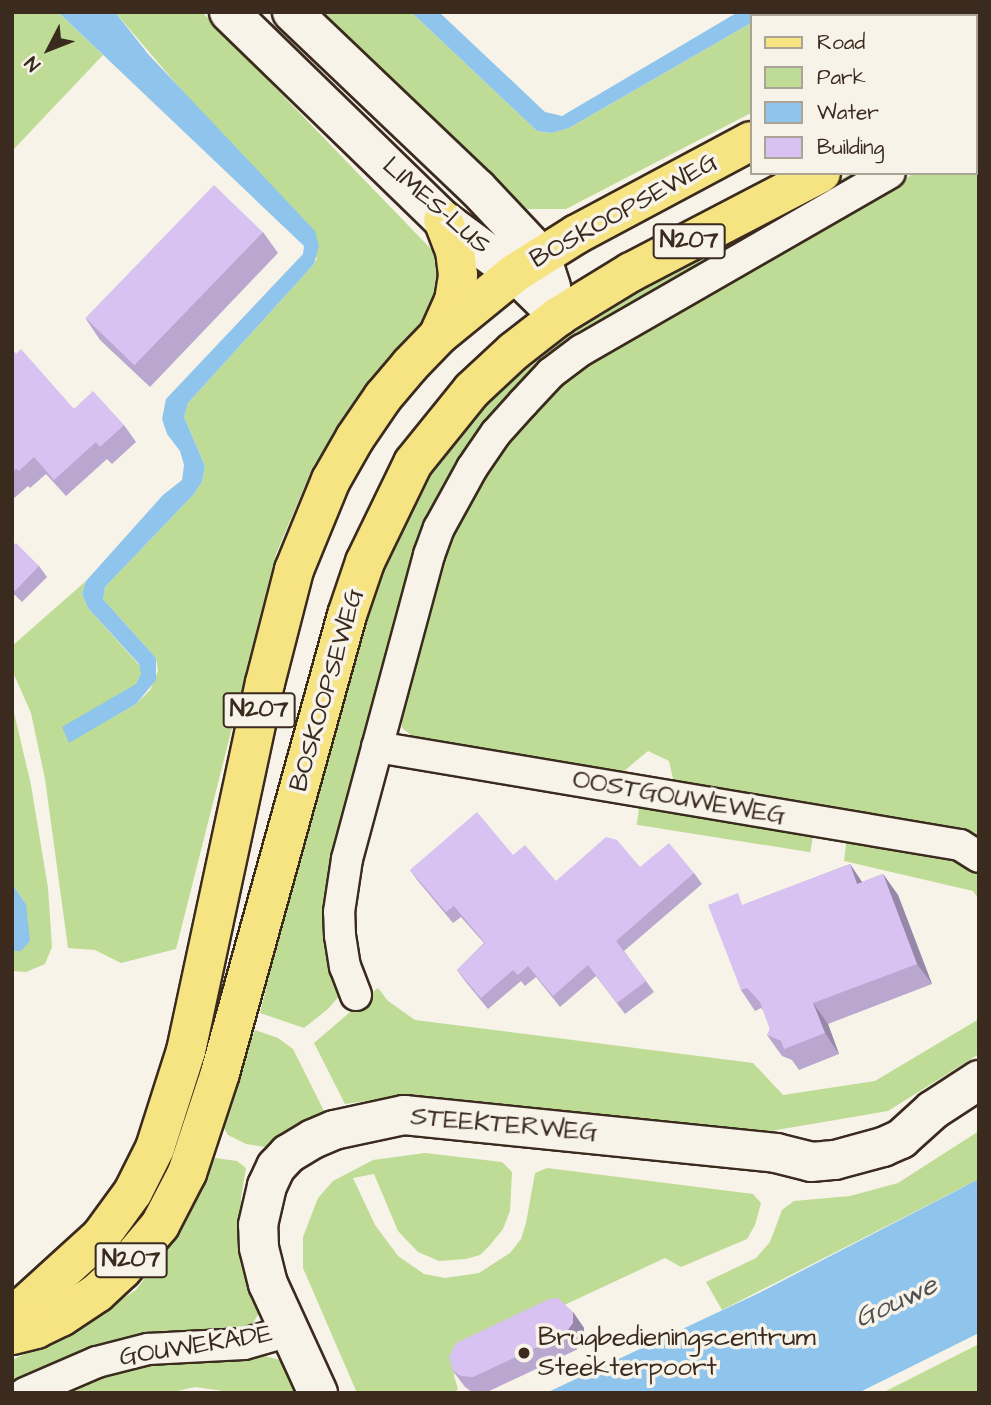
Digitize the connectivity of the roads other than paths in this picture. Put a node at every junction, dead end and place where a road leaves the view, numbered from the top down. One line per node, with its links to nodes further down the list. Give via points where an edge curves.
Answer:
1 (229, 12): 6 (main road, LIMES-LUS)
2 (292, 12): 7 (main road, LIMES-LUS, via 477,188)
3 (750, 142): 7 (main road, BOSKOOPSEWEG / N207)
4 (817, 175): 8 (main road, BOSKOOPSEWEG / N207, via 631,272)
5 (886, 175): 10 (street, via 592,343 551,373 496,433 439,528 411,612)
6 (443, 220): 7 (main road, LIMES-LUS); 9 (main road, via 458,275 454,301)
7 (528, 264): 8 (main road, LIMES-LUS); 9 (main road, BOSKOOPSEWEG / N207)
8 (559, 316): 16 (main road, BOSKOOPSEWEG / N207, via 514,351 440,426 400,485 365,562 339,640 201,1137 170,1207 148,1241 97,1293 49,1323)
9 (439, 335): 14 (main road, BOSKOOPSEWEG / N207, via 383,397 355,438 301,548 265,683 186,1051 155,1148 133,1192 101,1236)
10 (377, 747): 11 (street, OOSTGOUWEWEG, via 960,845); 12 (street, via 347,859 339,912 345,967)
11 (979, 857)
12 (356, 995)
13 (979, 1080): 15 (main road, STEEKTERWEG, via 933,1110 808,1140 776,1153 404,1115 334,1130 288,1154 276,1167 258,1225 268,1284)
14 (12, 1317)
15 (289, 1331): 17 (street, GOUWEKADE, via 244,1344 148,1349 97,1362); 18 (main road, STEEKTERWEG)
16 (12, 1335)
17 (26, 1393)
18 (317, 1393)

